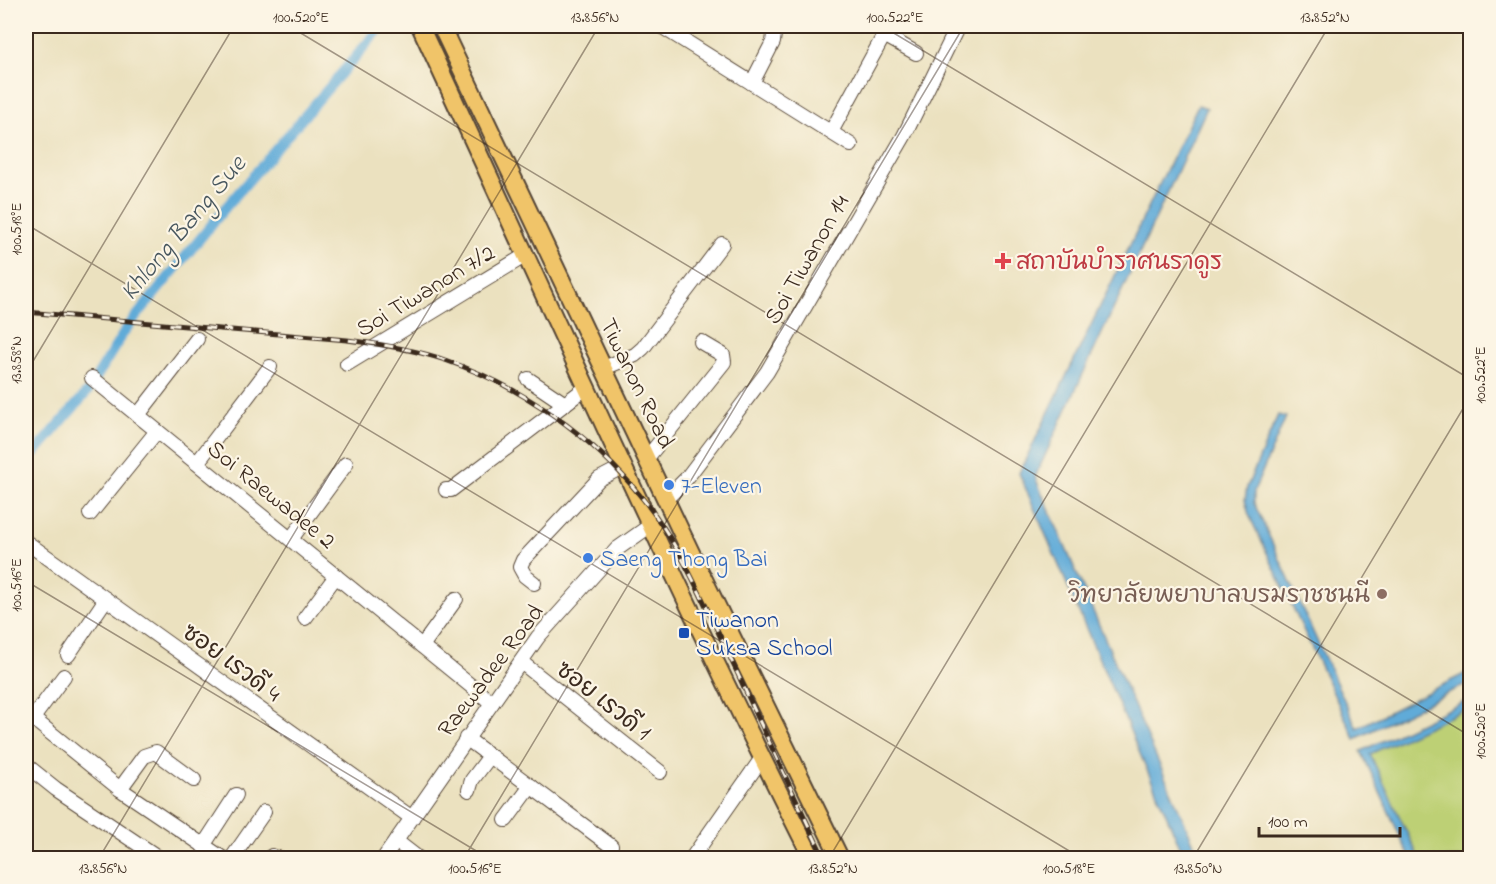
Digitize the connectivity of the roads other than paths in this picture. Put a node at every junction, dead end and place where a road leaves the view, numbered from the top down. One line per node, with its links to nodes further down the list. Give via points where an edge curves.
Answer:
1 (420, 26): 12 (main road, Tiwanon Road)
2 (441, 26): 17 (main road, Tiwanon Road)
3 (661, 26): 8 (street)
4 (775, 26): 8 (street, via 772,42)
5 (958, 26): 29 (street, Soi Tiwanon 14, via 904,136 767,372 686,479)
6 (887, 30): 7 (street); 9 (street)
7 (916, 53)
8 (752, 82): 9 (street)
9 (831, 132): 10 (street)
10 (851, 145)
11 (722, 244): 17 (street, via 643,348)
12 (526, 255): 15 (street, Soi Tiwanon 7/2); 20 (main road, Tiwanon Road)
13 (197, 339): 22 (street)
14 (701, 342): 24 (street, via 723,355 724,362)
15 (347, 364)
16 (270, 368): 25 (street)
17 (604, 368): 24 (main road, Tiwanon Road)
18 (92, 378): 22 (street, Soi Raewadee 2)
19 (528, 379): 21 (street)
20 (587, 387): 21 (street); 27 (main road, Tiwanon Road)
21 (565, 404): 28 (street)
22 (138, 414): 23 (street, Soi Raewadee 2)
23 (157, 431): 25 (street, Soi Raewadee 2); 30 (street)
24 (647, 458): 29 (main road, Tiwanon Road)
25 (197, 463): 32 (street, Soi Raewadee 2)
26 (346, 464): 32 (street)
27 (624, 466): 31 (main road, Tiwanon Road); 36 (street, via 599,479 523,560 520,567)
28 (446, 490)
29 (666, 499): 33 (main road, Tiwanon Road)
30 (90, 514)
31 (655, 532): 33 (main road); 42 (street, Raewadee Road, via 617,549); 48 (main road, Tiwanon Road)
32 (291, 539): 35 (street, Soi Raewadee 2)
33 (685, 539): 71 (main road, Tiwanon Road)
34 (26, 542): 37 (street, ซอย เรวดี 4)
35 (336, 576): 39 (street); 40 (street, Soi Raewadee 2)
36 (534, 583)
37 (106, 599): 41 (street); 57 (street, ซอย เรวดี 4)
38 (456, 599): 40 (street)
39 (305, 618)
40 (422, 646): 44 (street, Soi Raewadee 2)
41 (68, 655)
42 (520, 662): 44 (street, Raewadee Road); 50 (street, ซอย เรวดี 1)
43 (64, 676): 45 (street)
44 (492, 703): 46 (street, Raewadee Road)
45 (29, 716): 53 (street)
46 (466, 738): 47 (street); 57 (street, Raewadee Road)
47 (490, 756): 52 (street); 54 (street)
48 (762, 758): 69 (street); 70 (main road, Tiwanon Road)
49 (26, 765): 62 (street)
50 (660, 772)
51 (194, 780): 53 (street, via 156,752 144,756)
52 (531, 786): 58 (street); 61 (street)
53 (120, 789): 60 (street)
54 (469, 790)
55 (236, 795): 60 (street)
56 (264, 812): 64 (street)
57 (412, 818): 59 (street, Raewadee Road)
58 (506, 820)
59 (396, 841): 67 (street, Raewadee Road); 68 (street)
60 (203, 846): 63 (street)
61 (611, 846)
62 (159, 858)
63 (222, 858)
64 (232, 858)
65 (269, 858): 66 (street)
66 (278, 858)
67 (384, 858)
68 (418, 858)
69 (692, 858)
70 (812, 858)
71 (840, 858)

